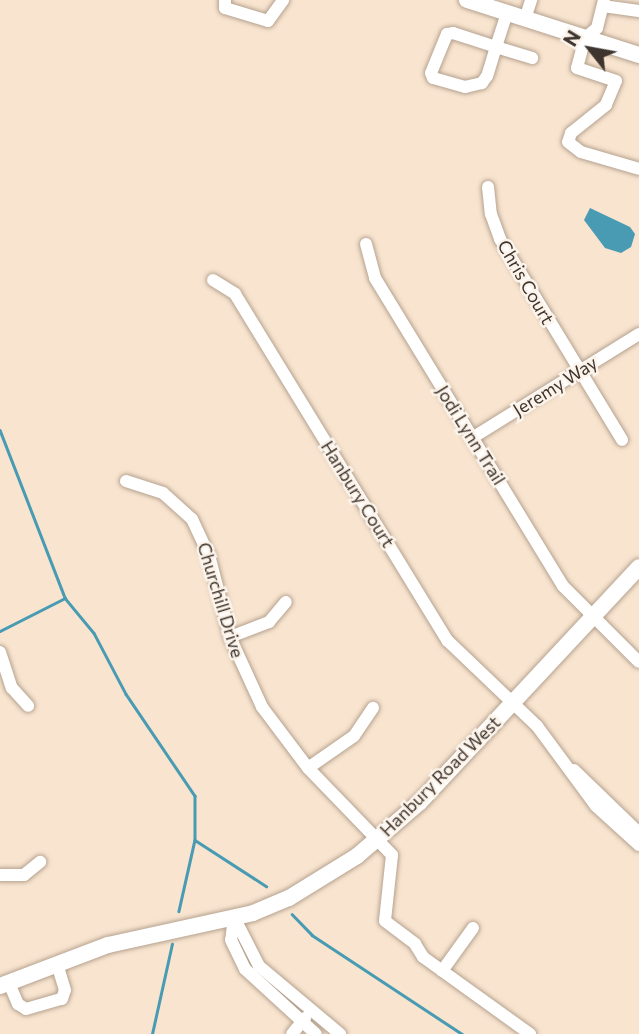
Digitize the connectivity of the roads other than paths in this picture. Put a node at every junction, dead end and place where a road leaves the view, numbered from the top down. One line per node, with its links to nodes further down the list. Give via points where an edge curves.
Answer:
1 (225, 0): 2 (street, via 225,8 268,21)
2 (283, 0)
3 (467, 0): 7 (main road)
4 (531, 0): 8 (street)
5 (604, 3): 6 (street); 9 (street, via 597,28)
6 (636, 7)
7 (507, 13): 8 (main road); 10 (street)
8 (525, 19): 9 (main road)
9 (585, 38): 11 (main road); 13 (street, via 578,68 616,81 606,105 571,133 568,142 581,152)
10 (496, 47): 10 (street, via 482,83 465,88 432,78 447,34); 12 (street)
11 (639, 55)
12 (532, 58)
13 (639, 169)
14 (488, 187): 18 (street, Chris Court, via 500,239)
15 (366, 244): 19 (street, Jodi Lynn Trail, via 375,278)
16 (213, 280): 28 (street, Hanbury Court, via 235,294 448,641)
17 (639, 334): 18 (street, Jeremy Way)
18 (581, 370): 19 (street, Jeremy Way); 20 (street, Chris Court)
19 (472, 438): 24 (street, Jodi Lynn Trail, via 563,586)
20 (622, 440)
21 (126, 481): 25 (street, Churchill Drive, via 163,493 192,519 209,555)
22 (639, 567): 24 (main road, Hanbury Road West)
23 (286, 602): 25 (street, via 269,622)
24 (591, 619): 27 (street, Jodi Lynn Trail); 28 (main road, Hanbury Road West)
25 (230, 637): 31 (street, Churchill Drive, via 262,707)
26 (0, 652): 29 (street, via 12,688)
27 (639, 662)
28 (513, 703): 32 (street, Hanbury Court, via 572,769 581,789); 34 (main road, Hanbury Road West, via 420,802)
29 (28, 706)
30 (373, 708): 31 (street, via 354,736)
31 (308, 768): 34 (street, Churchill Drive)
32 (613, 816): 33 (street); 35 (street)
33 (639, 833)
34 (377, 839): 38 (main road, Hanbury Road West, via 289,898); 41 (street, Churchill Drive, via 395,860 385,921)
35 (639, 845)
36 (40, 862): 37 (street, via 24,875)
37 (1, 878)
38 (234, 917): 40 (main road, Hanbury Road West, via 130,940); 42 (street); 44 (street, via 231,940)
39 (473, 928): 41 (street)
40 (57, 963): 43 (main road, Hanbury Road West); 43 (street, via 65,990 62,999 26,1009)
41 (442, 971): 50 (street)
42 (266, 973): 44 (street); 45 (street)
43 (4, 984)
44 (256, 984): 46 (street)
45 (310, 1012): 46 (street); 49 (street)
46 (301, 1023): 47 (street); 48 (street)
47 (292, 1034)
48 (316, 1034)
49 (340, 1034)
50 (530, 1034)

